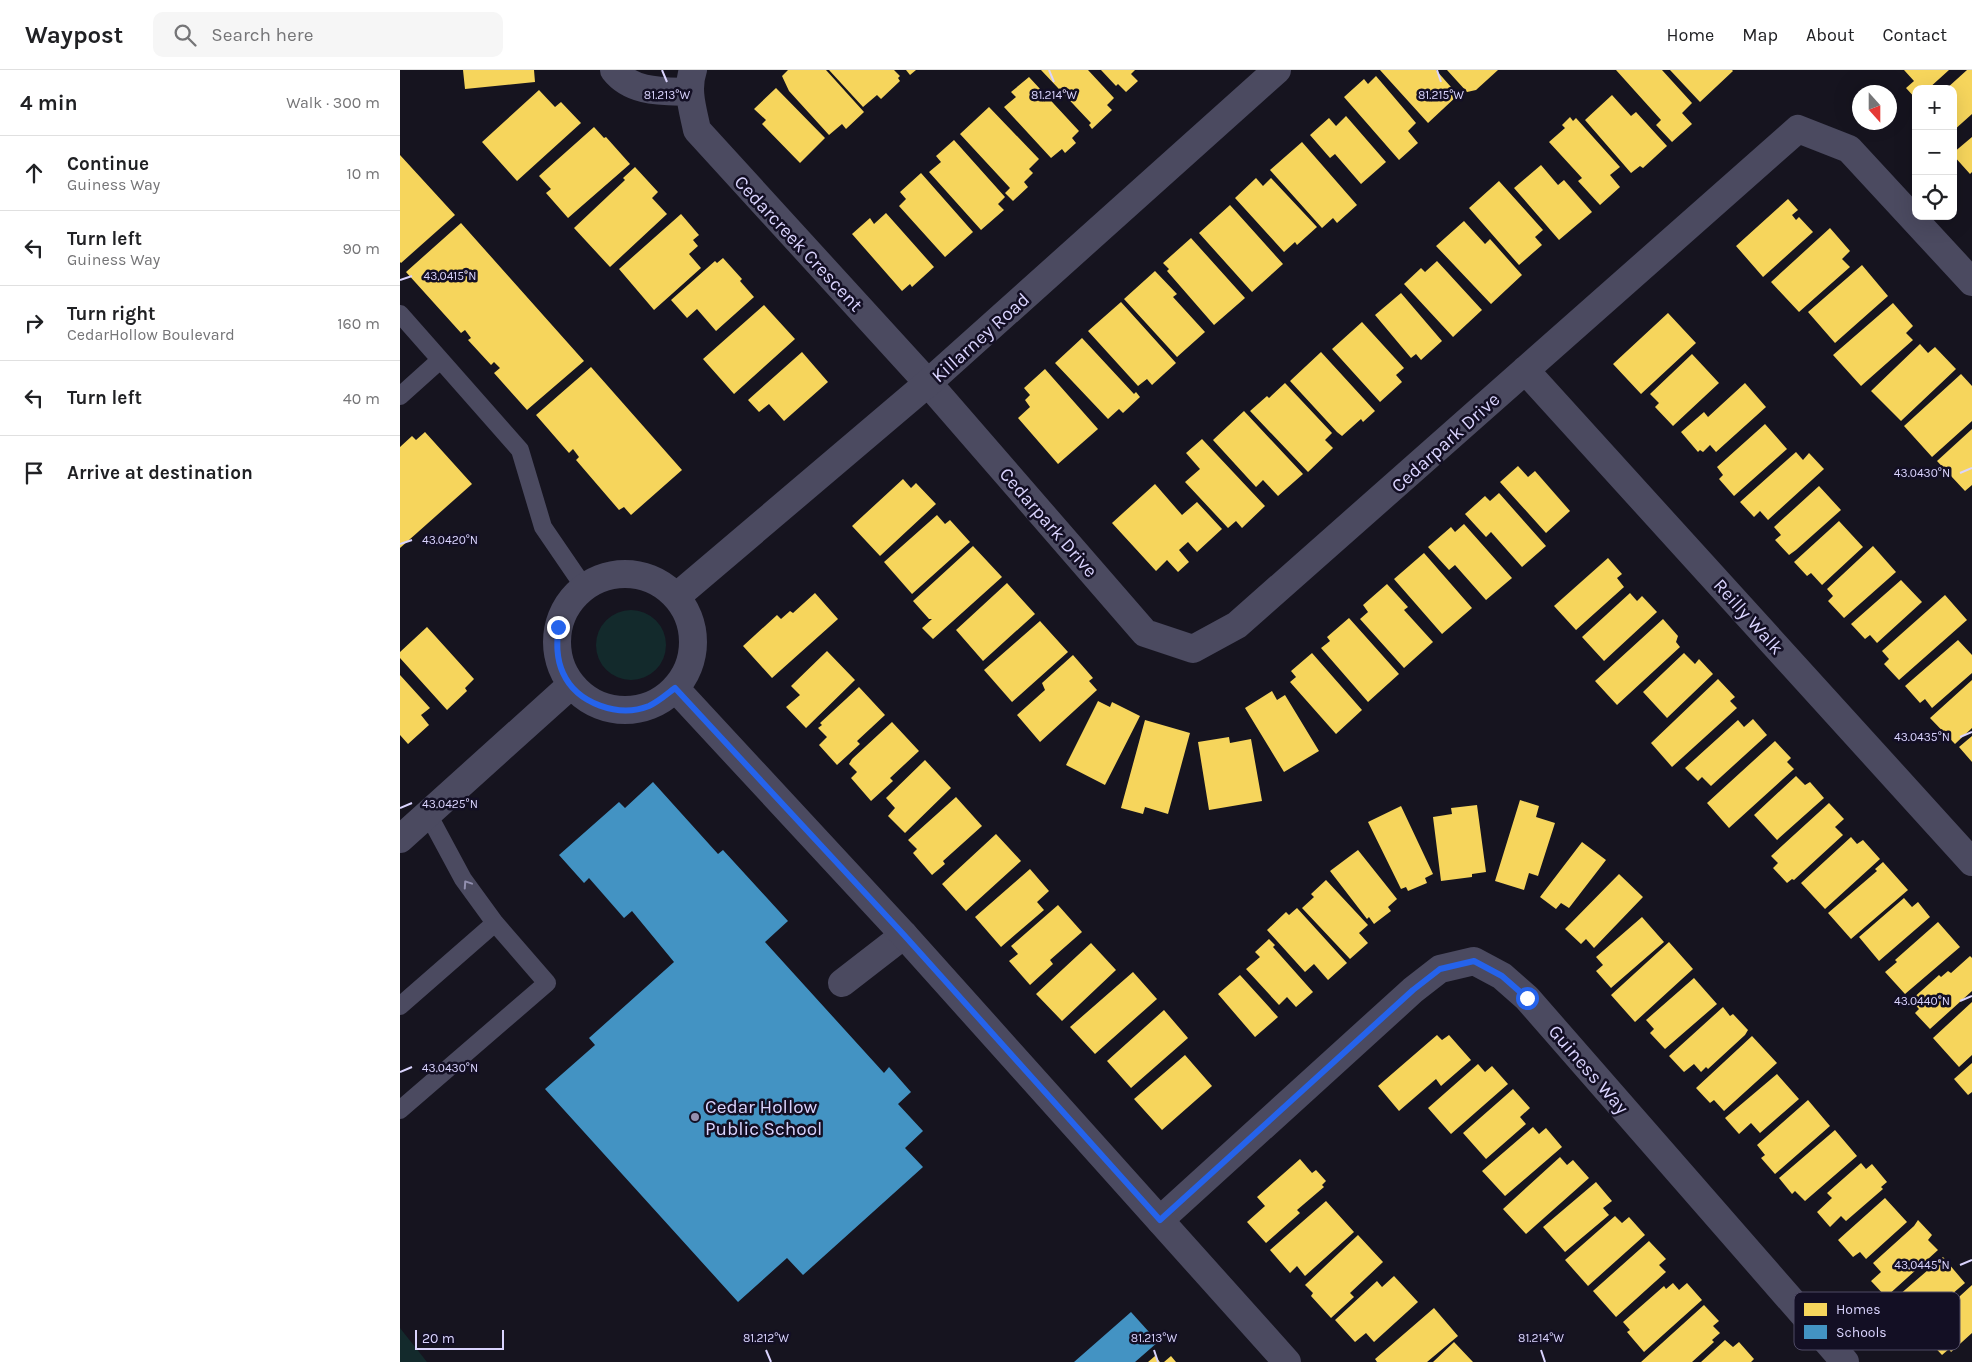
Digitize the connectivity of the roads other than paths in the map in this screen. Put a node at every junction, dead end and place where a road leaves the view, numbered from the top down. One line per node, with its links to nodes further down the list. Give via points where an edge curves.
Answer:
1 (614, 70): 3 (street, Cedarcreek Crescent, via 629,84 644,89)
2 (1277, 70): 8 (street, Killarney Road)
3 (691, 81): 8 (street, Cedarcreek Crescent, via 697,130)
4 (1972, 282): 7 (street, Cedarpark Drive, via 1849,149 1798,129)
5 (400, 314): 6 (lane)
6 (439, 360): 9 (lane); 10 (lane, via 520,450 543,527)
7 (1525, 370): 8 (street, Cedarpark Drive, via 1237,625 1193,649 1146,633); 16 (street, Reilly Walk)
8 (928, 383): 11 (street, Killarney Road)
9 (400, 396)
10 (584, 587): 11 (street, via 598,579 622,574 645,577); 12 (street, via 567,605 558,627 557,650 563,672)
11 (676, 596): 13 (street, via 690,622 693,645 688,668)
12 (571, 685): 13 (street, via 603,707 627,711 650,706); 14 (street)
13 (675, 688): 18 (street)
14 (428, 814): 15 (street); 17 (lane, one-way to 14, via 463,879)
15 (400, 838)
16 (1972, 862)
17 (495, 924): 20 (lane); 21 (lane, via 547,983)
18 (904, 935): 19 (street); 22 (street)
19 (842, 983)
20 (400, 1006)
21 (400, 1110)
22 (1160, 1220): 23 (street, Guiness Way, via 1413,990 1440,969 1474,961 1502,976 1527,998); 25 (street)
23 (1794, 1304)
24 (1835, 1350): 26 (street, Guiness Way)
25 (1287, 1362)
26 (1845, 1362)

